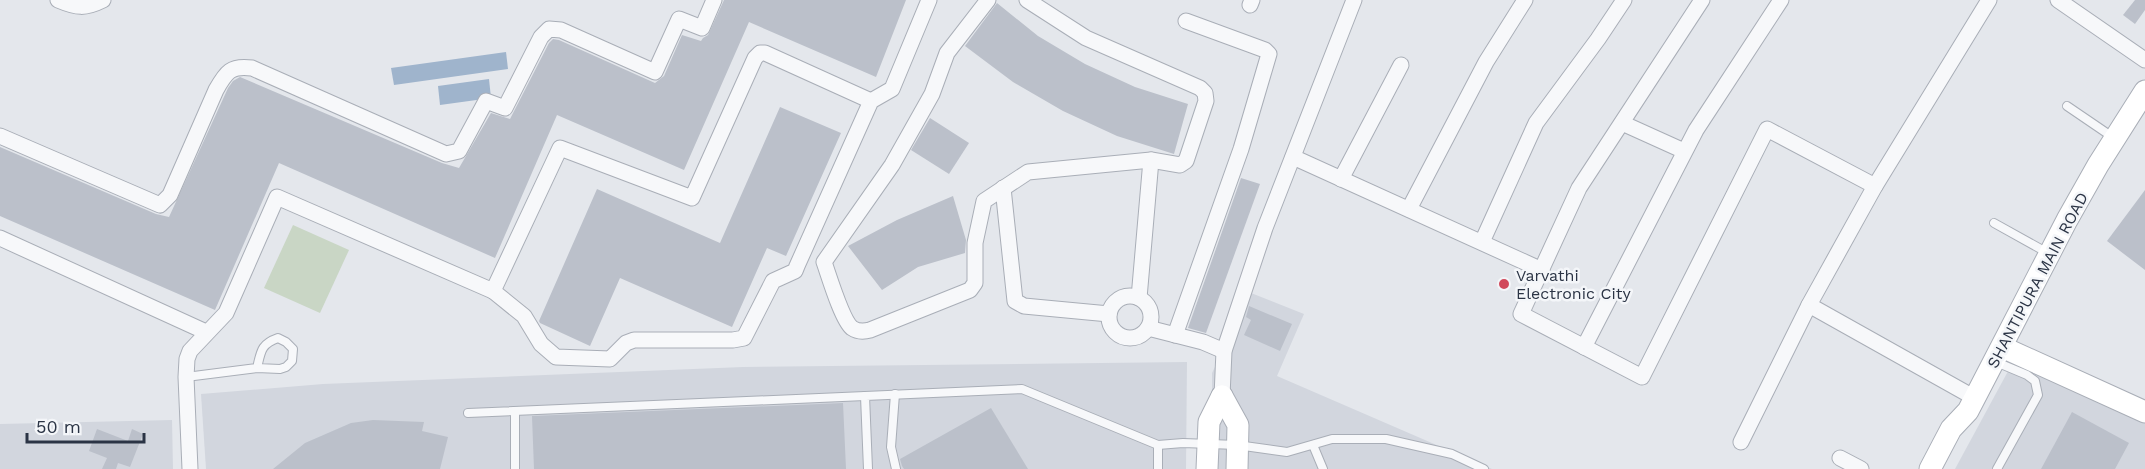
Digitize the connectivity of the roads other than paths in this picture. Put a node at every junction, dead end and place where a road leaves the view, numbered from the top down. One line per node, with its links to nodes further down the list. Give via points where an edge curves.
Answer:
1 (58, 0): 2 (street, via 88,7)
2 (103, 0)
3 (714, 0): 21 (street, via 702,28 679,20 655,72 561,30 549,29 541,37 505,108 486,101 459,151 446,154 252,68 238,66 224,75 170,195 160,205)
4 (929, 0): 18 (street, via 892,88)
5 (988, 0): 28 (street, via 947,52 932,94 892,165 824,262 846,321 853,329 870,330 970,290 975,283 975,243 984,201)
6 (1027, 0): 25 (street, via 1086,38 1205,93 1186,160 1180,165)
7 (1354, 0): 24 (street)
8 (1525, 0): 29 (street, via 1486,62)
9 (1624, 0): 32 (street, via 1536,123)
10 (1702, 0): 20 (street)
11 (1780, 0): 23 (street)
12 (1989, 0): 27 (street)
13 (2058, 0): 15 (street)
14 (1186, 21): 41 (street, via 1269,54 1241,149)
15 (2145, 60)
16 (1401, 65): 26 (street)
17 (2145, 91): 22 (street, SHANTIPURA MAIN ROAD)
18 (871, 101): 35 (street, via 795,271 773,281 744,338 634,340 610,359 556,357 541,344 524,316); 35 (street, via 760,53 692,198 560,148)
19 (2067, 106): 22 (lane)
20 (1622, 123): 23 (street); 34 (street, via 1579,188)
21 (0, 136)
22 (2115, 139): 33 (street, SHANTIPURA MAIN ROAD)
23 (1684, 151): 42 (street)
24 (1293, 157): 26 (street); 43 (street)
25 (1151, 160): 28 (street, via 1028,172); 36 (street)
26 (1341, 179): 29 (street)
27 (1875, 186): 37 (street); 42 (street, via 1767,129 1642,377)
28 (1003, 188): 38 (street, via 1015,300 1024,306)
29 (1409, 209): 32 (street)
30 (1994, 223): 33 (lane)
31 (0, 238): 40 (street)
32 (1482, 242): 34 (street)
33 (2050, 254): 44 (street, SHANTIPURA MAIN ROAD)
34 (1542, 270): 42 (street, via 1521,314)
35 (493, 291): 40 (street, via 277,197 226,313)
36 (1139, 298): 38 (street, via 1119,299); 39 (street, via 1151,315)
37 (1809, 305): 50 (street); 54 (street)
38 (1109, 314): 39 (street, via 1112,330 1124,338 1138,337)
39 (1148, 328): 41 (street)
40 (206, 332): 46 (street, via 190,351)
41 (1174, 335): 43 (street)
42 (1584, 347)
43 (1224, 351): 49 (street)
44 (1998, 354): 50 (street, SHANTIPURA MAIN ROAD); 51 (street); 72 (lane, via 2035,381 2038,395)
45 (257, 368): 45 (lane, via 267,341 278,338 293,349 292,361 286,367); 46 (lane)
46 (186, 377): 60 (street)
47 (895, 394): 48 (lane); 58 (lane, via 1022,389); 63 (lane, via 891,447)
48 (865, 396): 52 (lane); 62 (lane)
49 (1222, 396): 55 (street, via 1209,422); 56 (street, via 1238,425)
50 (1972, 404): 70 (street, SHANTIPURA MAIN ROAD, via 1951,429); 71 (street, via 1962,434)
51 (2143, 407)
52 (515, 411): 53 (lane); 61 (lane)
53 (468, 413)
54 (1741, 442)
55 (1208, 444): 56 (lane); 58 (lane); 65 (street)
56 (1237, 445): 57 (lane, via 1287,452); 66 (street)
57 (1313, 445): 67 (lane); 68 (lane, via 1332,439 1386,439 1452,454)
58 (1158, 446): 64 (lane)
59 (1840, 458): 69 (street)
60 (190, 469)
61 (515, 469)
62 (868, 469)
63 (896, 469)
64 (1158, 469)
65 (1207, 469)
66 (1236, 469)
67 (1323, 469)
68 (1484, 469)
69 (1861, 469)
70 (1930, 469)
71 (1943, 469)
72 (1997, 469)

